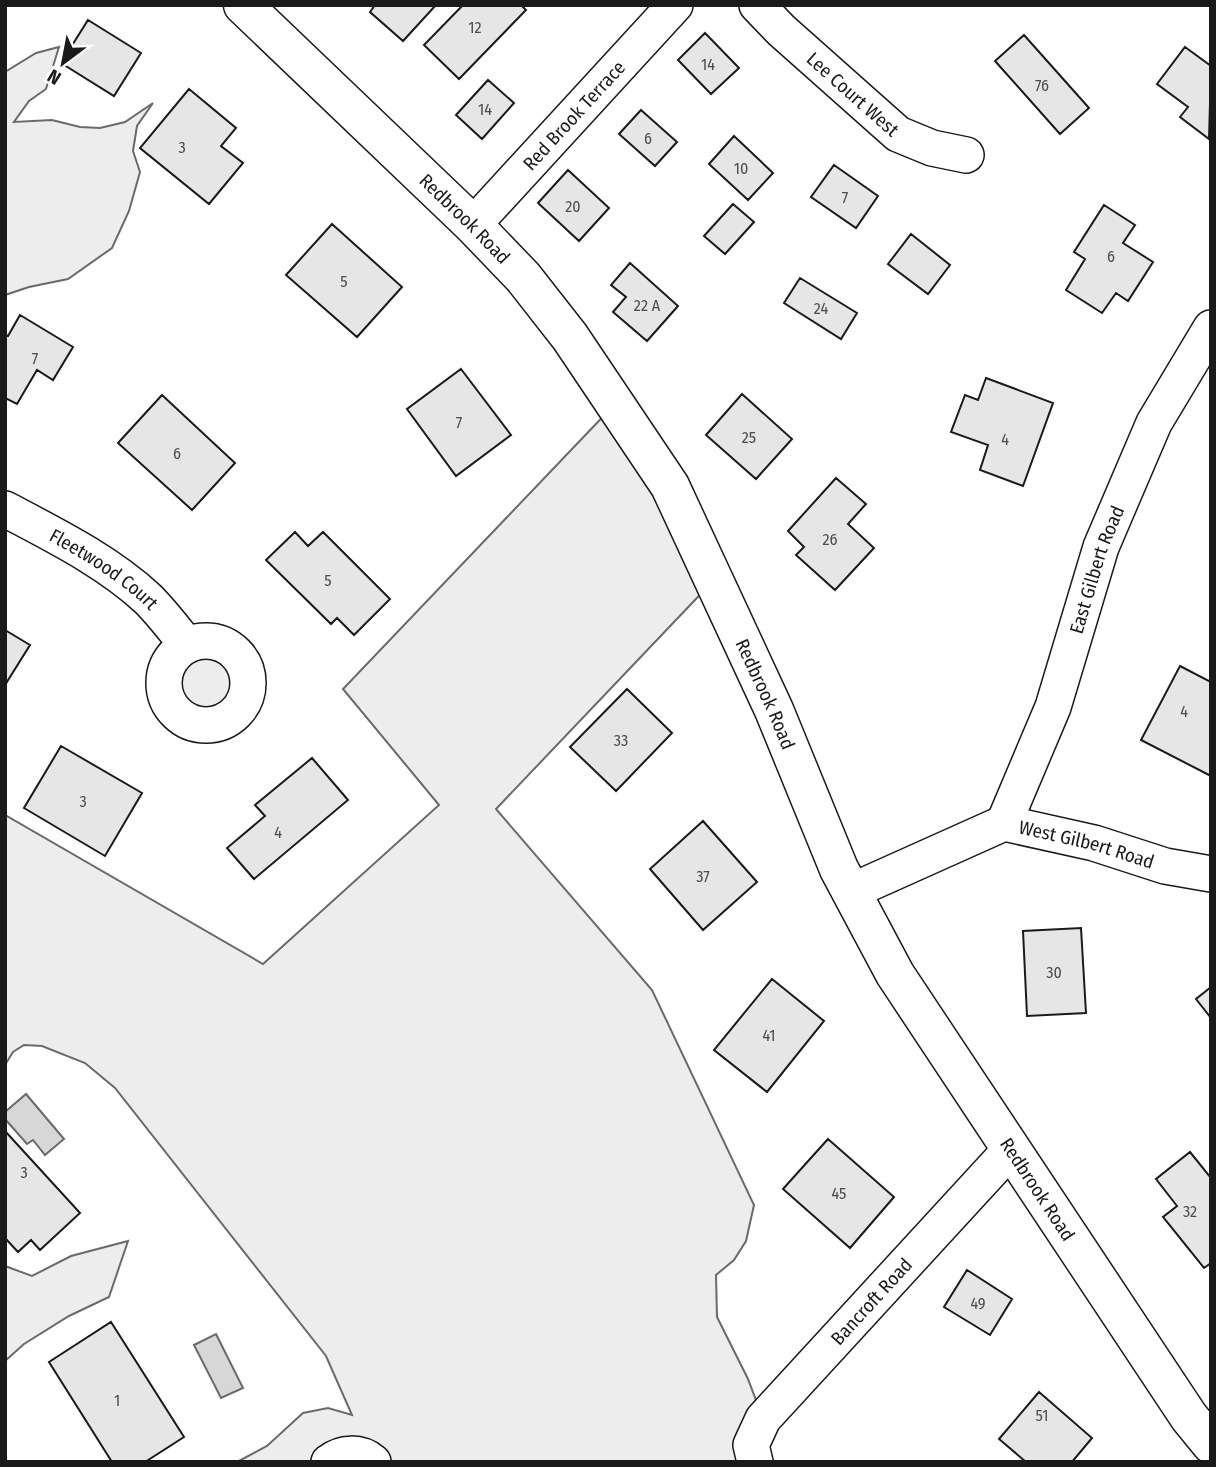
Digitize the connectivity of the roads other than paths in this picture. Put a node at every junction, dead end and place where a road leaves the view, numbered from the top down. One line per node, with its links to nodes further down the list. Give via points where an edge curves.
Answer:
1 (243, 5): 5 (main road, Redbrook Road)
2 (675, 5): 5 (street, Red Brook Terrace)
3 (757, 5): 4 (street, Lee Court West, via 898,134)
4 (966, 155)
5 (473, 225): 11 (main road, Redbrook Road, via 558,320 670,486 774,710)
6 (1211, 328): 9 (street, East Gilbert Road, via 1154,423 1101,547 1053,707)
7 (5, 509): 8 (street, Fleetwood Court, via 125,579)
8 (187, 645)
9 (1004, 822): 10 (street, West Gilbert Road); 11 (street, West Gilbert Road)
10 (1211, 874)
11 (850, 892): 12 (main road, Redbrook Road, via 895,974)
12 (1011, 1149): 13 (main road, Redbrook Road); 16 (street, Bancroft Road, via 763,1419 751,1445)
13 (1211, 1444)
14 (329, 1462): 15 (street, via 344,1454 357,1454)
15 (373, 1462)
16 (755, 1462)

